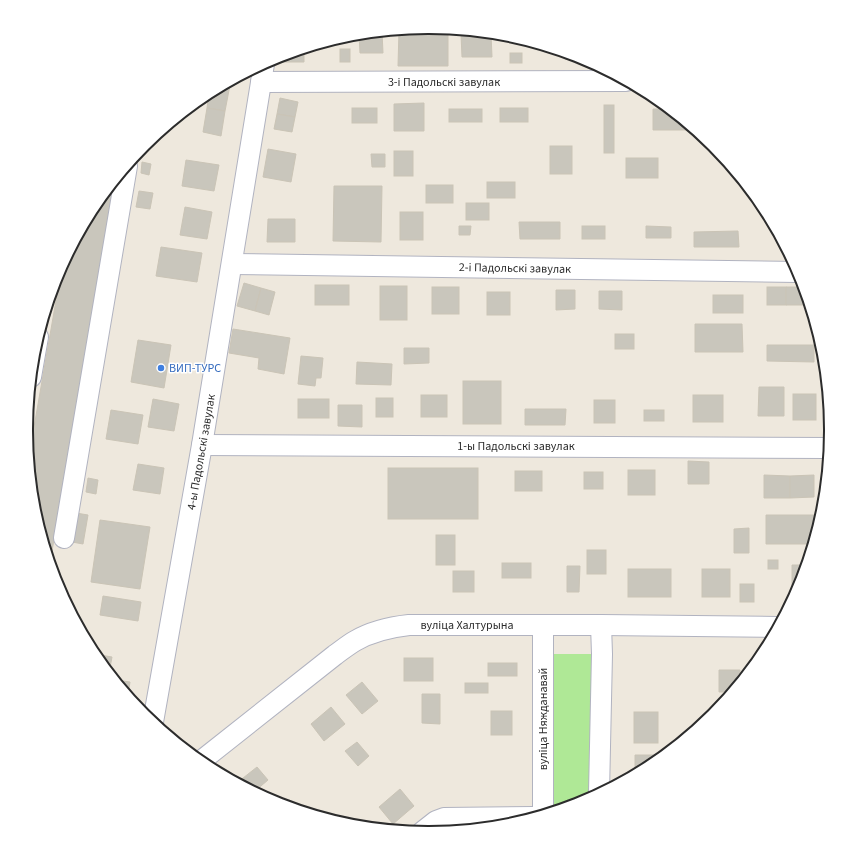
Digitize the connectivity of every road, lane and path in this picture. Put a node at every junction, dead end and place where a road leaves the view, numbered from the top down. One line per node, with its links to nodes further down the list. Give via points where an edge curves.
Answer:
1 (263, 73): 2 (street, 3-і Падольскі завулак); 4 (street, 4-ы Падольскі завулак)
2 (614, 81)
3 (125, 176): 8 (street)
4 (232, 264): 5 (street, 2-і Падольскі завулак); 6 (street, 4-ы Падольскі завулак)
5 (791, 272)
6 (202, 445): 7 (street, 1-ы Падольскі завулак); 12 (street, 4-ы Падольскі завулак)
7 (823, 448)
8 (64, 538)
9 (543, 625): 10 (street, вуліца Халтурына); 13 (street, вуліца Халтурына, via 409,625 379,630 356,640 335,655); 15 (street, вуліца Няжданавай)
10 (601, 625): 11 (street, вуліца Халтурына); 14 (street)
11 (772, 627)
12 (154, 715)
13 (207, 757)
14 (600, 786)
15 (543, 809)
16 (509, 817): 17 (street, via 444,818)
17 (430, 826)

